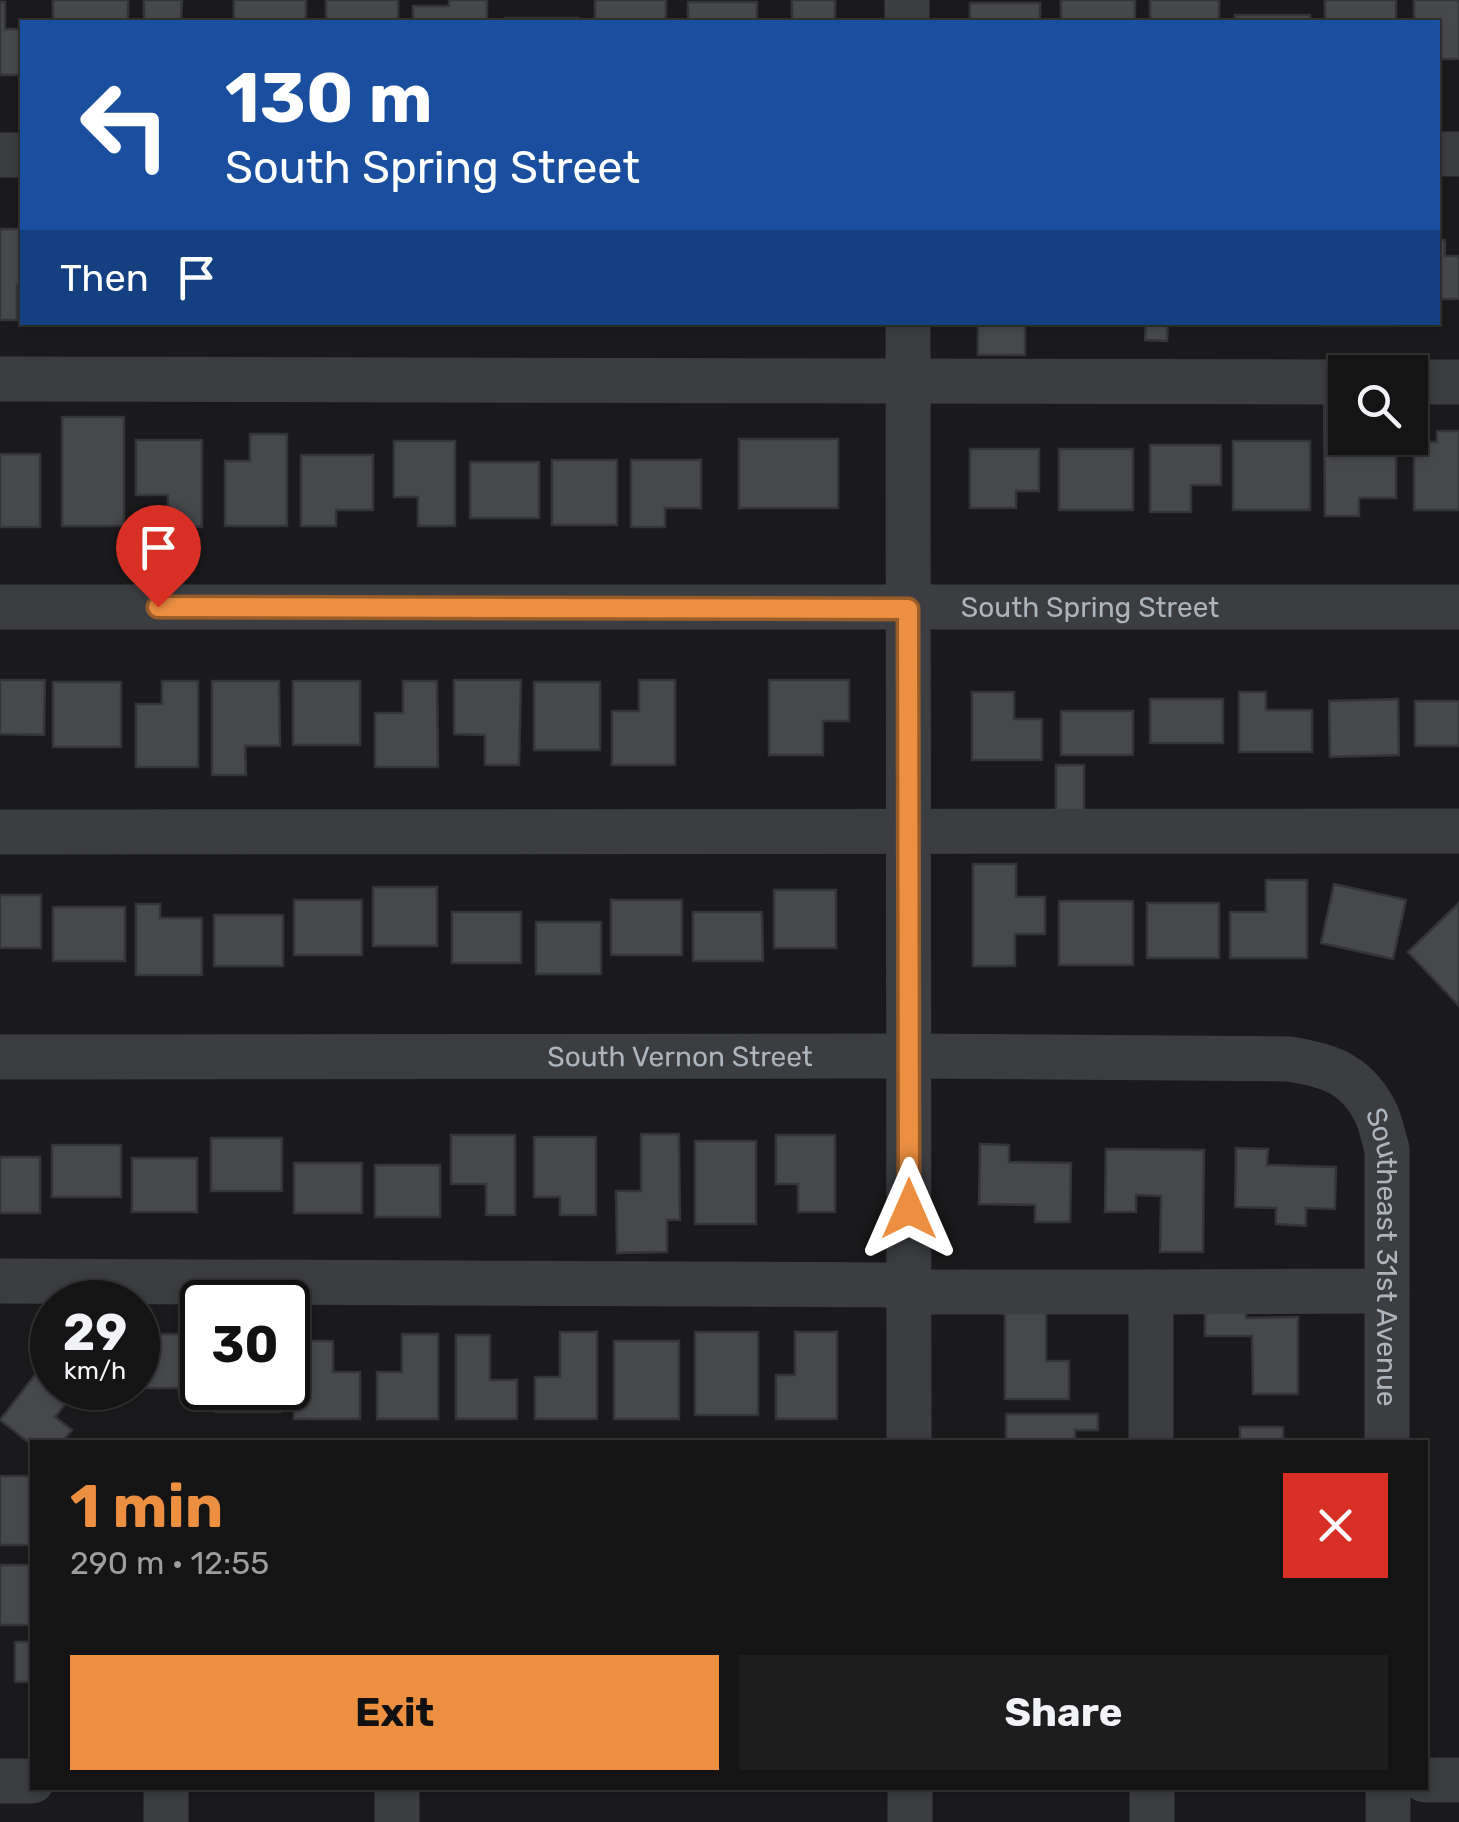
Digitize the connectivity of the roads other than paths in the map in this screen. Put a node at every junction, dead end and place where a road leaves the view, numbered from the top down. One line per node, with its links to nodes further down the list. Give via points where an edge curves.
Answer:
1 (908, 325): 3 (street)
2 (0, 379): 3 (street)
3 (908, 381): 4 (street); 9 (street)
4 (1328, 382)
5 (1428, 382): 6 (street)
6 (1459, 382)
7 (0, 607): 9 (street, South Spring Street)
8 (1459, 607): 9 (street, South Spring Street)
9 (908, 609): 12 (street)
10 (1459, 831): 12 (street)
11 (0, 832): 12 (street)
12 (908, 833): 13 (street)
13 (908, 1056): 14 (street, South Vernon Street); 15 (street, South Vernon Street, via 1290,1058 1324,1065); 17 (street)
14 (0, 1057)
15 (1353, 1081): 18 (street, Southeast 31st Avenue, via 1376,1112 1387,1149)
16 (0, 1281): 17 (street)
17 (909, 1288): 19 (street); 20 (street)
18 (1387, 1291): 19 (street); 22 (street, Southeast 31st Avenue)
19 (1150, 1292): 21 (street)
20 (909, 1440)
21 (1151, 1440)
22 (1387, 1440)
23 (1428, 1780): 24 (street)
24 (1459, 1780)
25 (0, 1781): 26 (street)
26 (30, 1781)
27 (166, 1790): 32 (street)
28 (397, 1790): 33 (street)
29 (910, 1790): 34 (street)
30 (1152, 1790): 35 (street)
31 (1388, 1790): 36 (street)
32 (166, 1822)
33 (397, 1822)
34 (910, 1822)
35 (1152, 1822)
36 (1388, 1822)

